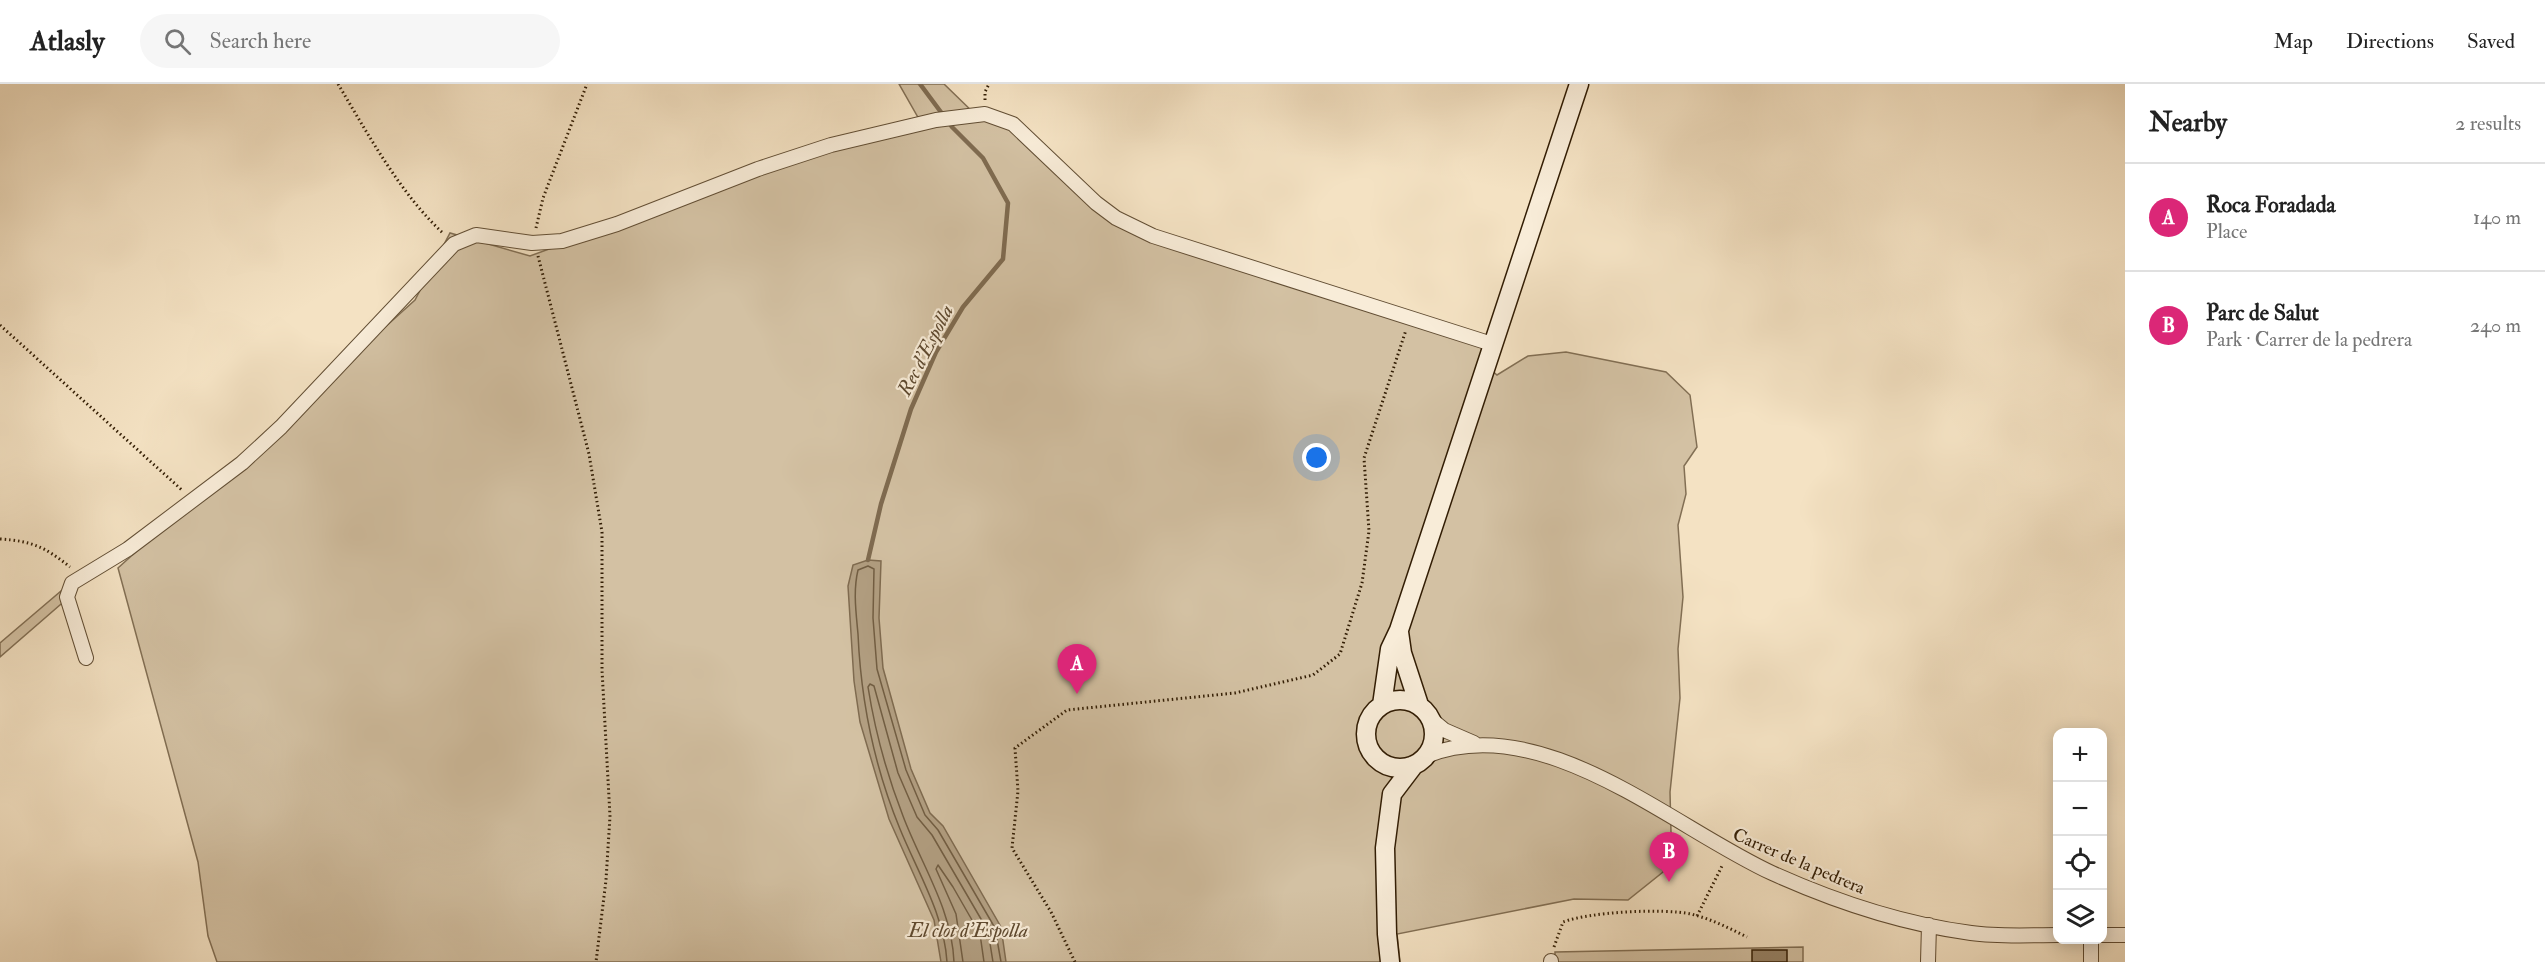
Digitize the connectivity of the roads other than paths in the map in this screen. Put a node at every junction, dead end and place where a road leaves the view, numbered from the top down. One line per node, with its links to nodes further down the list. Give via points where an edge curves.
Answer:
1 (1579, 84): 2 (main road)
2 (1492, 344): 3 (main road); 4 (street, via 1134,228 1096,203 1012,124 985,114 936,120 831,145 562,241 537,243 476,235 454,244 275,433 196,500 72,583 67,597)
3 (1399, 630): 5 (main road, via 1390,649); 6 (main road, via 1402,653)
4 (86, 658)
5 (1382, 705): 6 (main road, via 1401,699); 9 (main road, via 1369,719 1366,731 1367,744)
6 (1419, 705): 7 (main road)
7 (1432, 720): 8 (street, Carrer de la pedrera, via 1444,730); 10 (main road, via 1434,739)
8 (1476, 744): 10 (street, Carrer de la pedrera, via 1449,747); 12 (street, Carrer de la pedrera, via 1530,753 1594,775 1773,873 1857,906)
9 (1377, 760): 10 (main road, via 1395,768); 11 (main road)
10 (1420, 761): 11 (main road)
11 (1392, 794): 17 (main road, via 1385,848)
12 (1929, 925): 13 (street, Carrer de la pedrera, via 1973,933); 18 (street)
13 (2053, 934)
14 (2107, 935): 15 (street)
15 (2125, 935)
16 (2091, 944): 19 (street)
17 (1390, 962)
18 (1928, 962)
19 (2091, 962)

